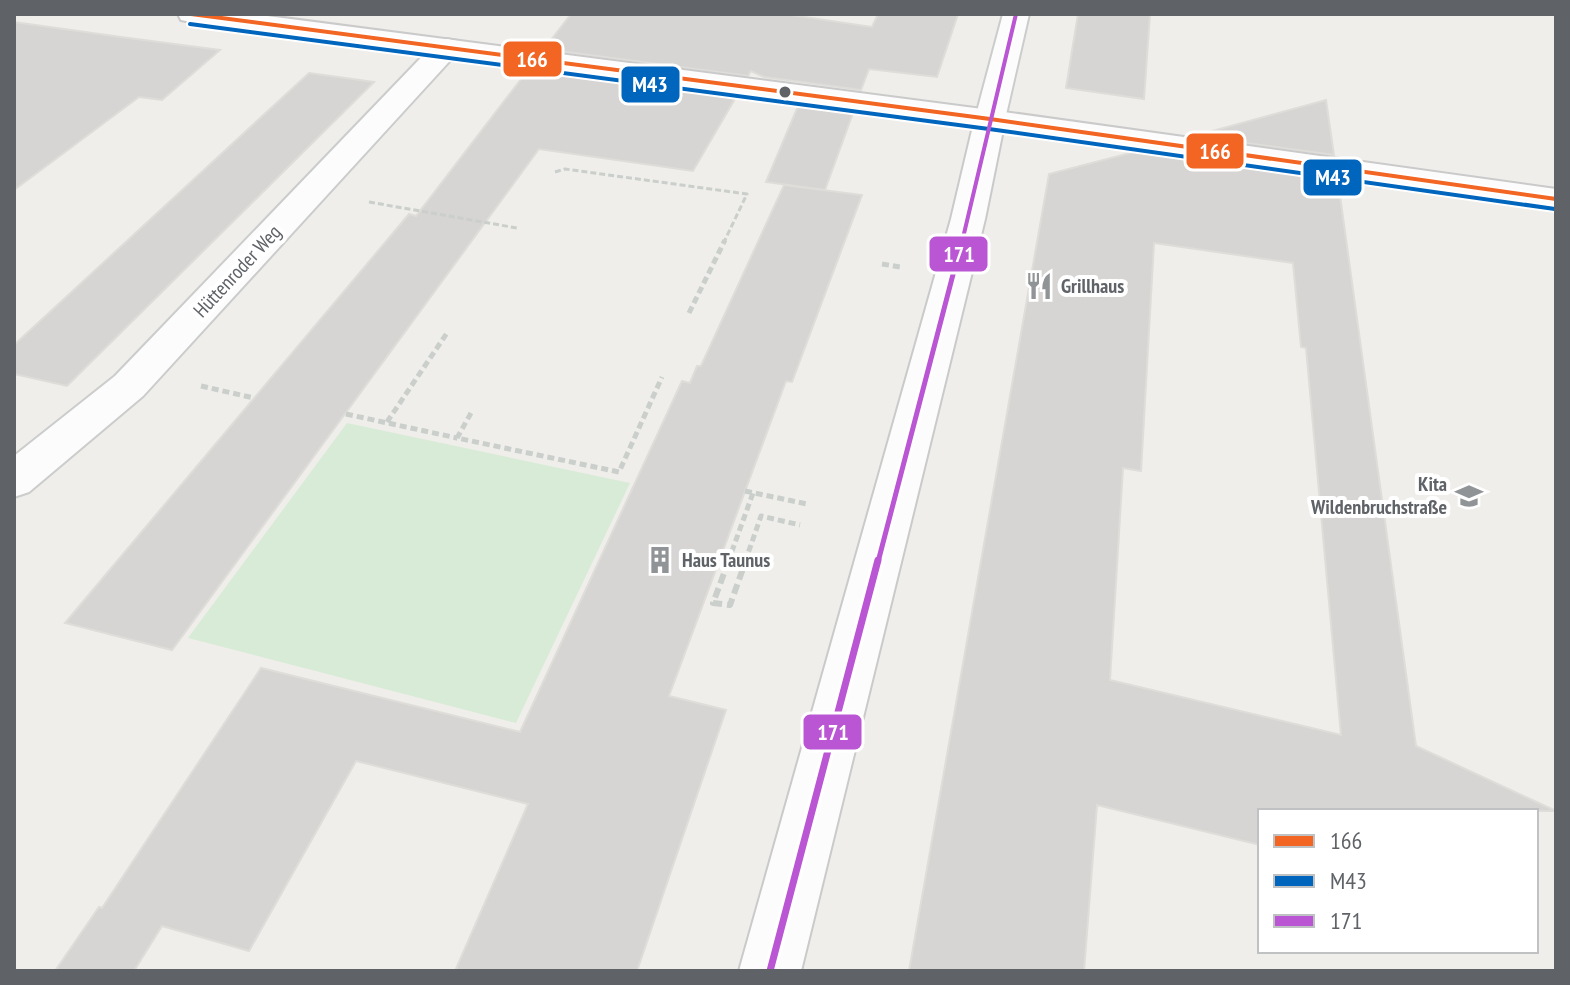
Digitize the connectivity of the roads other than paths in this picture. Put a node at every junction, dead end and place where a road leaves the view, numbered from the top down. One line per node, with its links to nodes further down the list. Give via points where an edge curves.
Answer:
1 (191, 14): 3 (street)
2 (1016, 14): 4 (street)
3 (447, 47): 4 (street); 6 (street, Hüttenroder Weg, via 129,386)
4 (990, 119): 5 (street); 7 (street)
5 (1556, 199)
6 (14, 480)
7 (770, 971)

